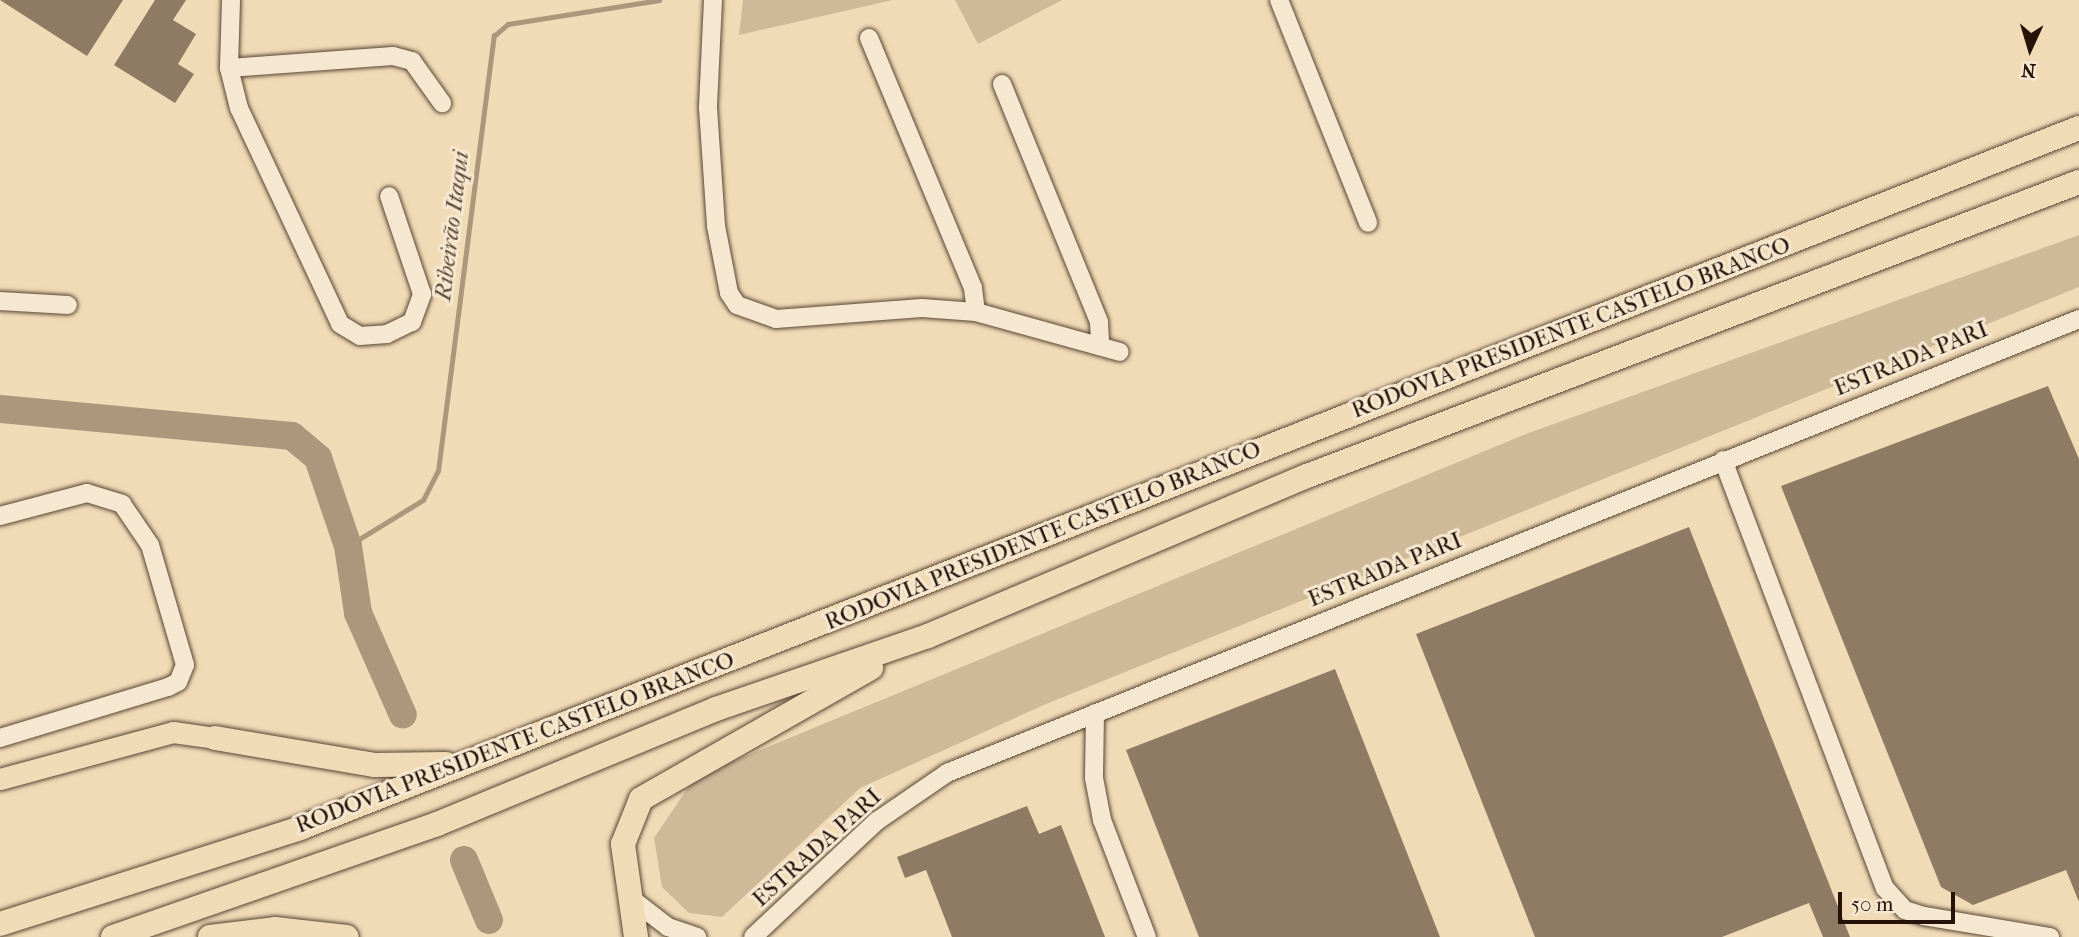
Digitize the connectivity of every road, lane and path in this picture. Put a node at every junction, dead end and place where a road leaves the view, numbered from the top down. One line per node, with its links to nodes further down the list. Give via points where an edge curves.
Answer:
1 (231, 0): 5 (lane)
2 (713, 0): 16 (lane, via 708,108 716,226 729,293 737,305 776,319 922,308)
3 (1279, 0): 13 (lane)
4 (869, 38): 16 (lane, via 973,288)
5 (229, 68): 7 (lane, via 393,56 412,61); 10 (lane, via 239,108 340,324 360,336 387,334 412,322 422,294)
6 (1002, 84): 18 (lane, via 1099,322)
7 (442, 103)
8 (2079, 128): 26 (highway, RODOVIA PRESIDENTE CASTELO BRANCO)
9 (2079, 182): 12 (highway, RODOVIA PRESIDENTE CASTELO BRANCO)
10 (389, 196)
11 (2079, 197): 12 (highway)
12 (1996, 218): 22 (highway, RODOVIA PRESIDENTE CASTELO BRANCO, via 1307,476)
13 (1368, 223)
14 (0, 300): 15 (lane)
15 (68, 304)
16 (976, 312): 18 (lane)
17 (2079, 319): 20 (lane, ESTRADA PARI)
18 (1100, 344): 19 (lane)
19 (1120, 352)
20 (1723, 460): 23 (lane, ESTRADA PARI); 37 (lane, via 1885,888 1905,910 1924,916)
21 (0, 516): 24 (lane, via 87,493 122,504 150,545 185,665 178,682 167,687)
22 (928, 636): 28 (highway, via 641,799 623,844); 31 (highway, RODOVIA PRESIDENTE CASTELO BRANCO, via 716,709 437,824)
23 (1095, 713): 35 (lane, ESTRADA PARI, via 947,773 877,821); 36 (lane, via 1094,778 1102,820)
24 (0, 738)
25 (215, 738): 26 (highway, via 374,765); 27 (main road, via 173,732)
26 (467, 763): 29 (highway, RODOVIA PRESIDENTE CASTELO BRANCO, via 300,828)
27 (0, 779)
28 (627, 896): 30 (highway); 34 (lane, via 668,927)
29 (0, 924)
30 (636, 936)
31 (113, 937)
32 (211, 937): 33 (highway, via 275,929)
33 (347, 937)
34 (697, 937)
35 (753, 937)
36 (1147, 937)
37 (2050, 937)

